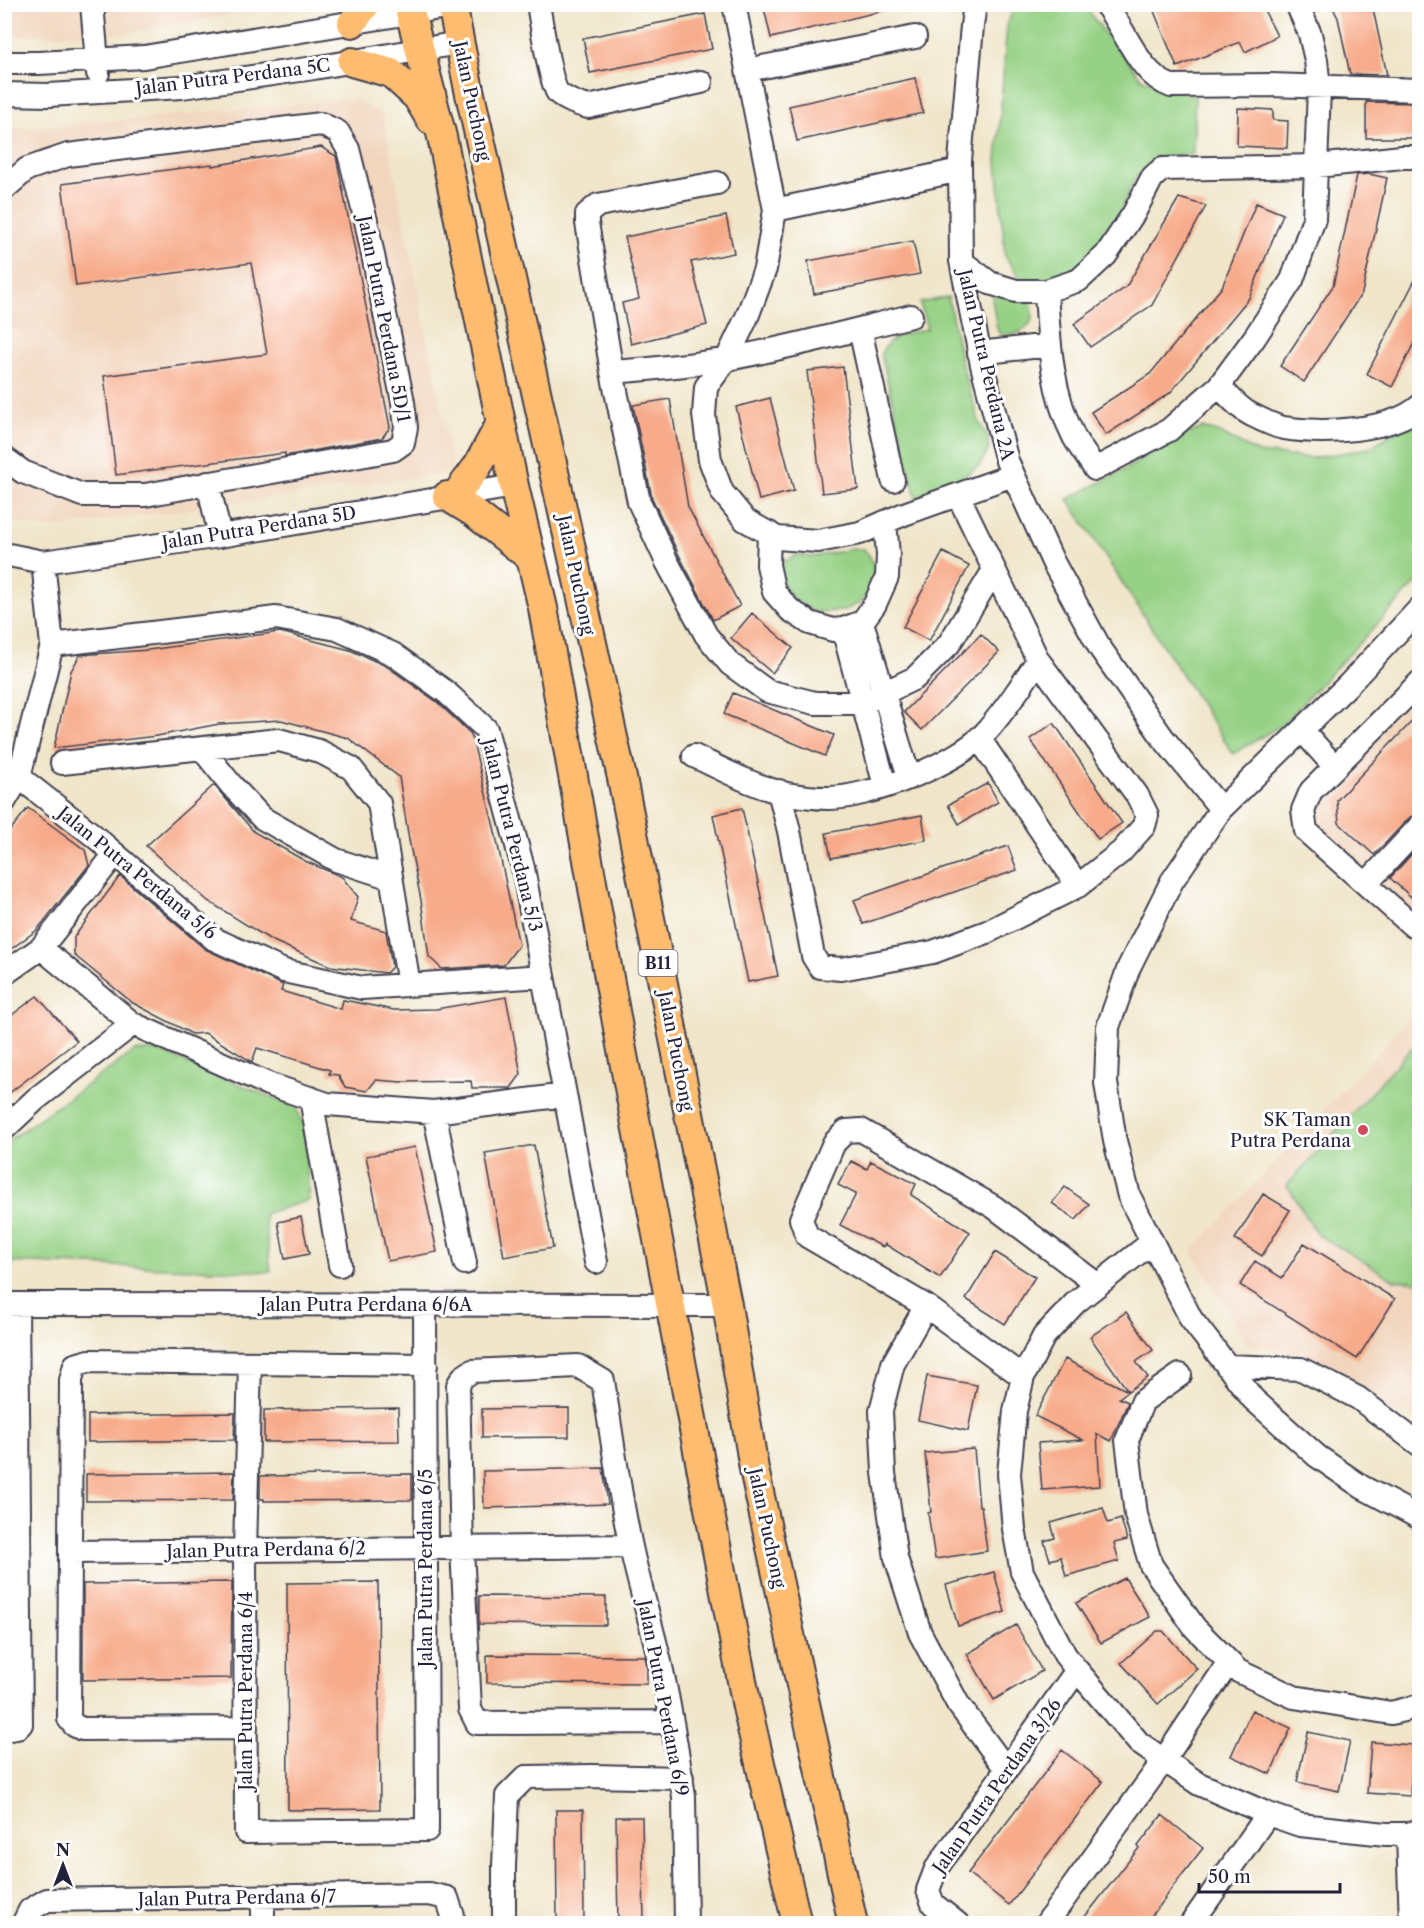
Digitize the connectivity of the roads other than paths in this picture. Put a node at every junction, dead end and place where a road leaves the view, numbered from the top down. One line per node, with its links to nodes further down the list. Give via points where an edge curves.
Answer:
1 (92, 4): 13 (street)
2 (538, 4): 17 (street, via 557,91 571,102 588,107)
3 (734, 4): 16 (street)
4 (975, 4): 25 (street, Jalan Putra Perdana 2A)
5 (1105, 4): 18 (street, via 1149,72 1160,82 1171,86)
6 (1297, 4): 18 (street, via 1310,34)
7 (452, 5): 8 (street, Jalan Putra Perdana 5C); 11 (main road, Jalan Puchong / B11)
8 (409, 9): 9 (street, Jalan Putra Perdana 5C); 12 (main road, Jalan Puchong)
9 (359, 14): 13 (street, Jalan Putra Perdana 5C, via 144,57)
10 (915, 37): 16 (street)
11 (459, 42): 12 (street, Jalan Putra Perdana 5C); 36 (main road, Jalan Puchong / B11)
12 (419, 50): 14 (street, Jalan Putra Perdana 5C); 22 (main road, Jalan Puchong)
13 (96, 59): 15 (street, Jalan Putra Perdana 5C); 20 (street)
14 (352, 62): 20 (street, Jalan Putra Perdana 5C, via 182,87); 22 (main road, via 391,73 417,97)
15 (4, 63)
16 (747, 70): 28 (street)
17 (701, 82)
18 (1319, 88): 19 (street); 24 (street)
19 (1419, 90)
20 (100, 92): 21 (street, Jalan Putra Perdana 5C)
21 (4, 94)
22 (442, 137): 40 (main road, Jalan Puchong)
23 (1419, 158): 24 (street)
24 (1317, 166): 30 (street, via 1162,169 1152,178 1106,255 1079,280); 38 (street, via 1314,219 1292,280)
25 (960, 170): 28 (street); 29 (street, Jalan Putra Perdana 2A)
26 (717, 183): 37 (street, via 598,205 587,214)
27 (4, 189): 44 (street, Jalan Putra Perdana 5D/1, via 27,169 68,155 321,124 338,132 348,149 366,221 403,402 403,443 393,450)
28 (775, 210): 35 (street, via 765,269)
29 (961, 261): 30 (street, via 990,283 1016,291); 34 (street, Jalan Putra Perdana 2A)
30 (1046, 291): 33 (street)
31 (911, 316): 32 (street)
32 (860, 328): 35 (street); 43 (street)
33 (1049, 345): 34 (street); 38 (street, via 1058,393 1074,437 1095,469 1169,430)
34 (980, 352): 42 (street, Jalan Putra Perdana 2A)
35 (727, 359): 37 (street); 49 (street, via 706,387 704,415 710,460 722,492 745,520)
36 (530, 364): 45 (main road, via 524,385 536,459 533,469); 55 (main road, Jalan Puchong / B11)
37 (612, 372): 62 (street, via 639,502 706,635 730,664 767,691 815,704)
38 (1219, 386): 39 (street, via 1247,413 1282,428 1322,432 1369,428 1412,413)
39 (1419, 406)
40 (501, 423): 45 (main road, Jalan Puchong); 47 (main road, via 477,467)
41 (4, 458): 44 (street, Jalan Putra Perdana 5D/1, via 23,472 82,495 145,495)
42 (1013, 476): 46 (street); 74 (street, Jalan Putra Perdana 2A, via 1053,562 1101,648 1163,738)
43 (893, 480)
44 (208, 483): 50 (street)
45 (514, 486): 47 (street, Jalan Putra Perdana 5D); 52 (main road, Jalan Puchong); 55 (main road, via 538,498 550,511 568,573)
46 (958, 495): 48 (street); 54 (street)
47 (451, 496): 50 (street, Jalan Putra Perdana 5D); 52 (main road)
48 (885, 522): 49 (street, via 818,541); 57 (street, via 887,577 875,604)
49 (769, 534): 57 (street, via 768,565 774,592 790,610 810,623 833,630)
50 (220, 536): 53 (street, Jalan Putra Perdana 5D)
51 (4, 554): 53 (street, Jalan Putra Perdana 5D)
52 (531, 558): 97 (main road, Jalan Puchong)
53 (43, 562): 58 (street)
54 (994, 570): 59 (street); 61 (street, via 949,644 915,678)
55 (579, 588): 98 (main road, Jalan Puchong / B11, via 622,778)
56 (1419, 608): 63 (street)
57 (852, 625): 61 (street); 62 (street)
58 (52, 645): 69 (street); 83 (street, Jalan Putra Perdana 5/3, via 276,618 337,629 393,654 446,692 486,729 523,868)
59 (1038, 660): 64 (street); 79 (street, via 1147,814 1144,826 1120,852)
60 (1419, 682): 68 (street)
61 (883, 693): 62 (street); 70 (street)
62 (863, 703): 71 (street)
63 (1302, 730): 68 (street); 74 (street)
64 (979, 738): 70 (street, via 965,751); 79 (street)
65 (203, 750): 67 (street); 77 (street, via 262,818 336,860); 77 (street, via 279,740 319,751 351,768 379,803)
66 (694, 756): 72 (street)
67 (62, 763)
68 (1335, 767): 78 (street, via 1311,791 1303,810 1306,831)
69 (20, 777): 73 (street); 76 (street, Jalan Putra Perdana 5/6)
70 (909, 777): 71 (street)
71 (885, 786): 72 (street, via 829,799)
72 (779, 791): 79 (street, via 813,956 820,967 841,969 933,952 987,932)
73 (4, 802)
74 (1221, 809): 90 (street, via 1153,916 1129,967 1108,1027 1106,1083 1115,1141 1129,1196)
75 (1419, 826): 78 (street)
76 (114, 854): 81 (street); 84 (street, Jalan Putra Perdana 5/6, via 214,939 285,971 362,988)
77 (391, 878): 84 (street)
78 (1366, 884): 80 (street, via 1413,927)
79 (1078, 886)
80 (1419, 927)
81 (41, 948): 82 (street); 85 (street)
82 (4, 974)
83 (544, 976): 84 (street, Jalan Putra Perdana 5/6); 86 (street, Jalan Putra Perdana 5/3)
84 (409, 984)
85 (133, 1023): 87 (street, via 268,1084); 89 (street)
86 (566, 1095): 88 (street); 91 (street, Jalan Putra Perdana 5/3)
87 (311, 1098): 88 (street, via 327,1104); 93 (street)
88 (434, 1112): 92 (street)
89 (4, 1129)
90 (1151, 1243): 94 (street); 103 (street, via 1191,1319)
91 (596, 1262)
92 (465, 1263)
93 (340, 1265)
94 (1098, 1285): 99 (street, via 994,1207 861,1131 846,1131 834,1143 801,1219 807,1236); 105 (street, via 1044,1336)
95 (11, 1304): 96 (street, Jalan Putra Perdana 6/6A); 102 (street)
96 (425, 1305): 97 (street, Jalan Putra Perdana 6/6A); 101 (street, Jalan Putra Perdana 6/5)
97 (670, 1305): 98 (street, Jalan Putra Perdana 6/6A); 133 (main road, Jalan Puchong, via 747,1707)
98 (727, 1305): 134 (main road, Jalan Puchong / B11, via 754,1469)
99 (926, 1306): 105 (street); 122 (street, via 892,1364 881,1411 884,1473 896,1558 920,1633 958,1704)
100 (250, 1363): 101 (street); 112 (street, Jalan Putra Perdana 6/4); 113 (street, via 89,1361 75,1365 71,1380)
101 (426, 1365): 110 (street, Jalan Putra Perdana 6/5)
102 (11, 1366): 107 (street)
103 (1227, 1366): 106 (street, via 1300,1369 1358,1398); 108 (street, via 1253,1399 1317,1455 1362,1487)
104 (1179, 1375): 115 (street, via 1143,1401 1127,1440 1136,1515 1151,1565 1195,1628)
105 (1023, 1377): 116 (street, via 1015,1411 1009,1474 1022,1572 1065,1655)
106 (1419, 1445)
107 (12, 1460): 114 (street)
108 (1419, 1518)
109 (630, 1546): 111 (street, Jalan Putra Perdana 6/2); 111 (street, Jalan Putra Perdana 6/9, via 603,1381 578,1366 472,1371 463,1377 458,1385); 118 (street, Jalan Putra Perdana 6/9, via 662,1670)
110 (426, 1548): 111 (street, Jalan Putra Perdana 6/2); 112 (street, Jalan Putra Perdana 6/2); 125 (street, Jalan Putra Perdana 6/5, via 427,1830)
111 (462, 1548): 118 (street, via 470,1709 477,1723)
112 (245, 1550): 113 (street, Jalan Putra Perdana 6/2); 119 (street, Jalan Putra Perdana 6/4)
113 (70, 1552): 119 (street, via 69,1719 74,1725 82,1729)
114 (12, 1553): 120 (street, via 21,1724)
115 (1229, 1662): 117 (street, via 1238,1671 1294,1697 1391,1713); 121 (street)
116 (1077, 1670): 121 (street, via 1139,1743); 122 (street, Jalan Putra Perdana 3/26)
117 (1419, 1706)
118 (671, 1722): 123 (street, Jalan Putra Perdana 6/9)
119 (246, 1728): 125 (street, Jalan Putra Perdana 6/4)
120 (7, 1730)
121 (1164, 1760): 124 (street, via 1199,1784); 136 (street)
122 (1006, 1769): 135 (street, Jalan Putra Perdana 3/26, via 936,1869 928,1890 933,1904)
123 (681, 1778): 131 (street, via 526,1778 507,1796); 132 (street, Jalan Putra Perdana 6/9)
124 (1268, 1814): 126 (street, via 1300,1825 1386,1834); 137 (street)
125 (246, 1832)
126 (1414, 1832): 138 (street)
127 (263, 1898): 128 (street, Jalan Putra Perdana 6/7, via 47,1900); 129 (street); 130 (street, Jalan Putra Perdana 6/7, via 429,1894 447,1898)
128 (26, 1917)
129 (263, 1923)
130 (452, 1923)
131 (504, 1923)
132 (686, 1923)
133 (797, 1923)
134 (853, 1923)
135 (958, 1923)
136 (1046, 1923)
137 (1191, 1923)
138 (1411, 1923)

